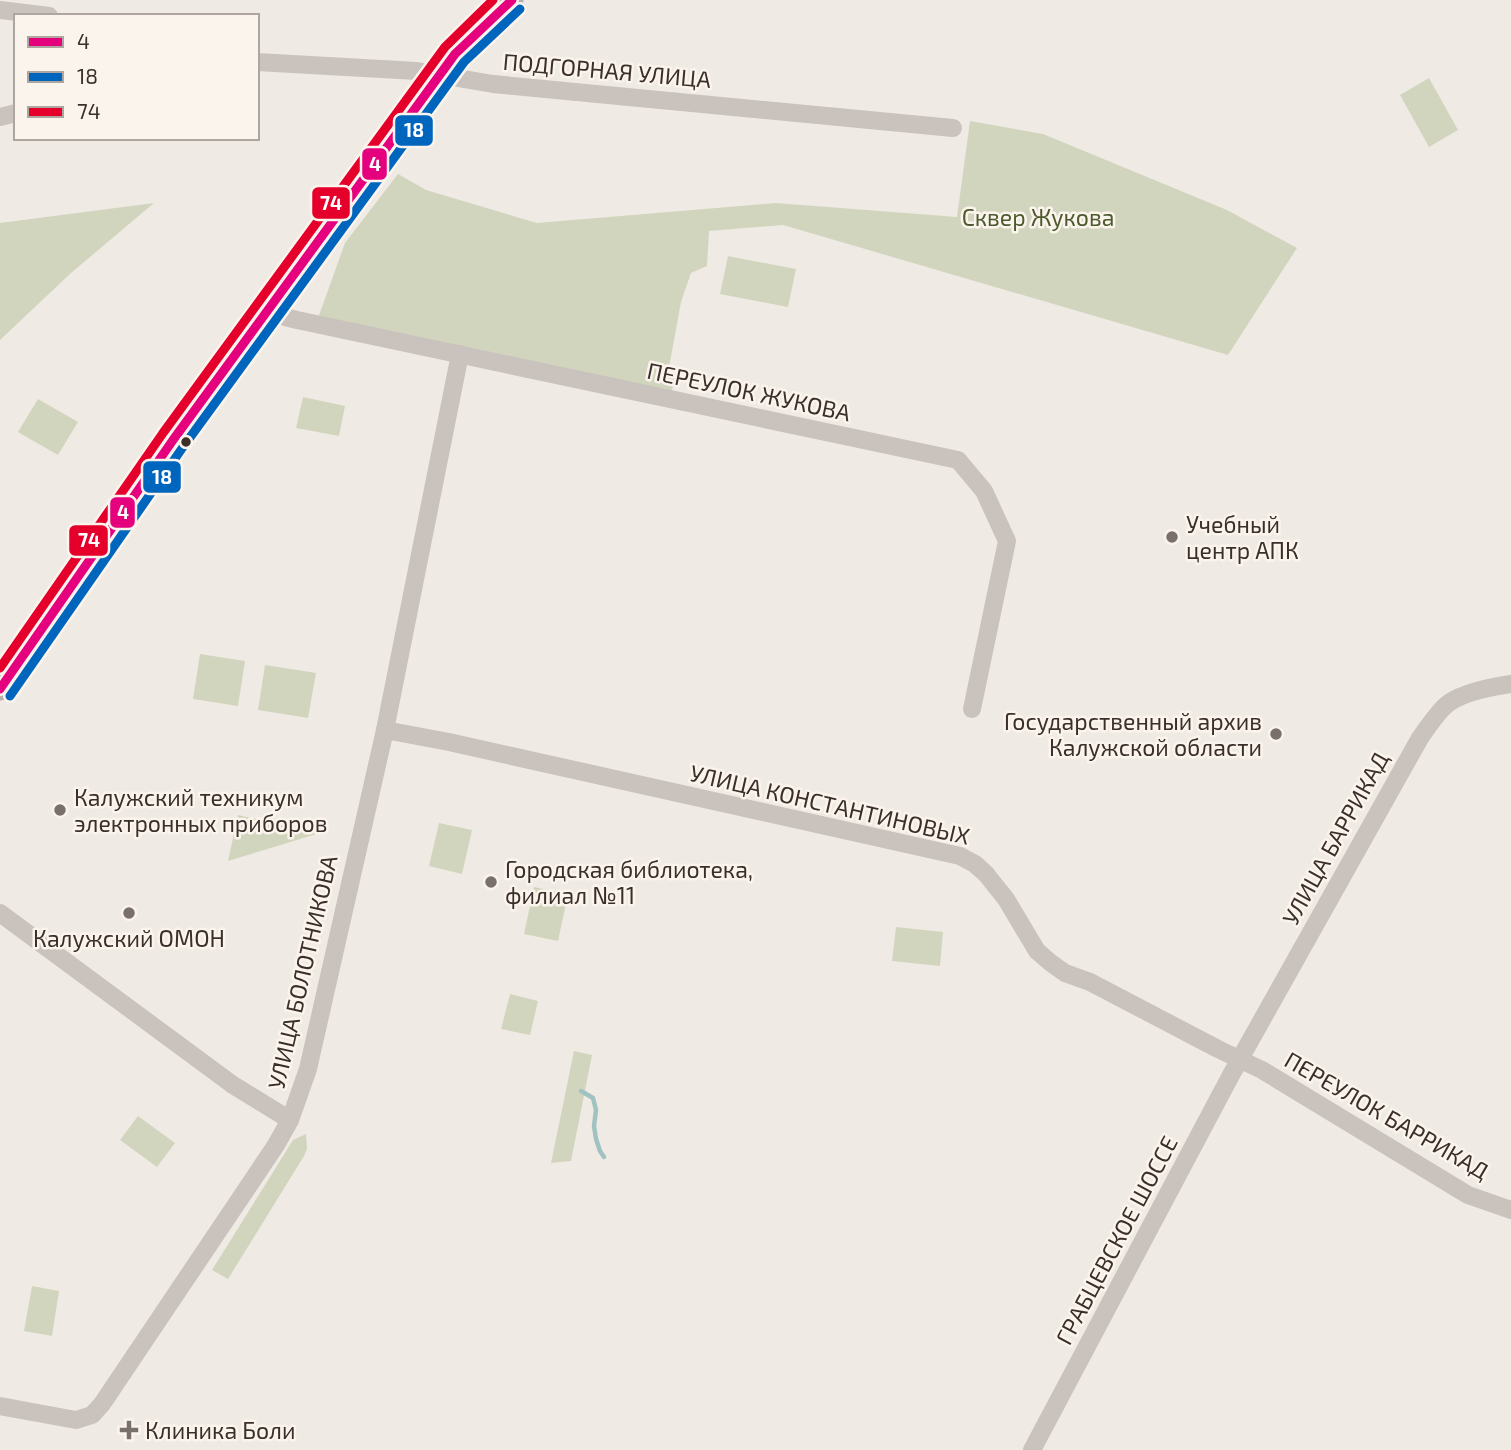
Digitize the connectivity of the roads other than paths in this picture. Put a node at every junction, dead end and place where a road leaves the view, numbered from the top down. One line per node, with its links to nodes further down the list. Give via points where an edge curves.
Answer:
1 (512, 0): 5 (main road, via 455,54)
2 (0, 10): 3 (street)
3 (33, 14)
4 (259, 62): 5 (street, ПОДГОРНАЯ УЛИЦА)
5 (440, 75): 6 (street, ПОДГОРНАЯ УЛИЦА, via 493,84); 7 (main road)
6 (953, 128)
7 (271, 308): 8 (street, ПЕРЕУЛОК ЖУКОВА, via 297,320); 10 (main road)
8 (460, 354): 11 (street, ПЕРЕУЛОК ЖУКОВА, via 958,460 984,491 1007,541); 12 (street, УЛИЦА БОЛОТНИКОВА)
9 (1511, 684): 14 (street, УЛИЦА БАРРИКАД, via 1445,706 1420,738)
10 (0, 689)
11 (972, 709)
12 (385, 730): 14 (street, УЛИЦА КОНСТАНТИНОВЫХ, via 960,856 986,874 1037,951 1051,963); 15 (street, УЛИЦА БОЛОТНИКОВА, via 308,1069)
13 (0, 913): 15 (street, via 233,1085)
14 (1239, 1059): 16 (street, ПЕРЕУЛОК БАРРИКАД, via 1468,1195); 18 (street, ГРАБЦЕВСКОЕ ШОССЕ)
15 (290, 1119): 17 (street, УЛИЦА БОЛОТНИКОВА, via 92,1415 76,1420)
16 (1511, 1210)
17 (0, 1406)
18 (1031, 1448)

